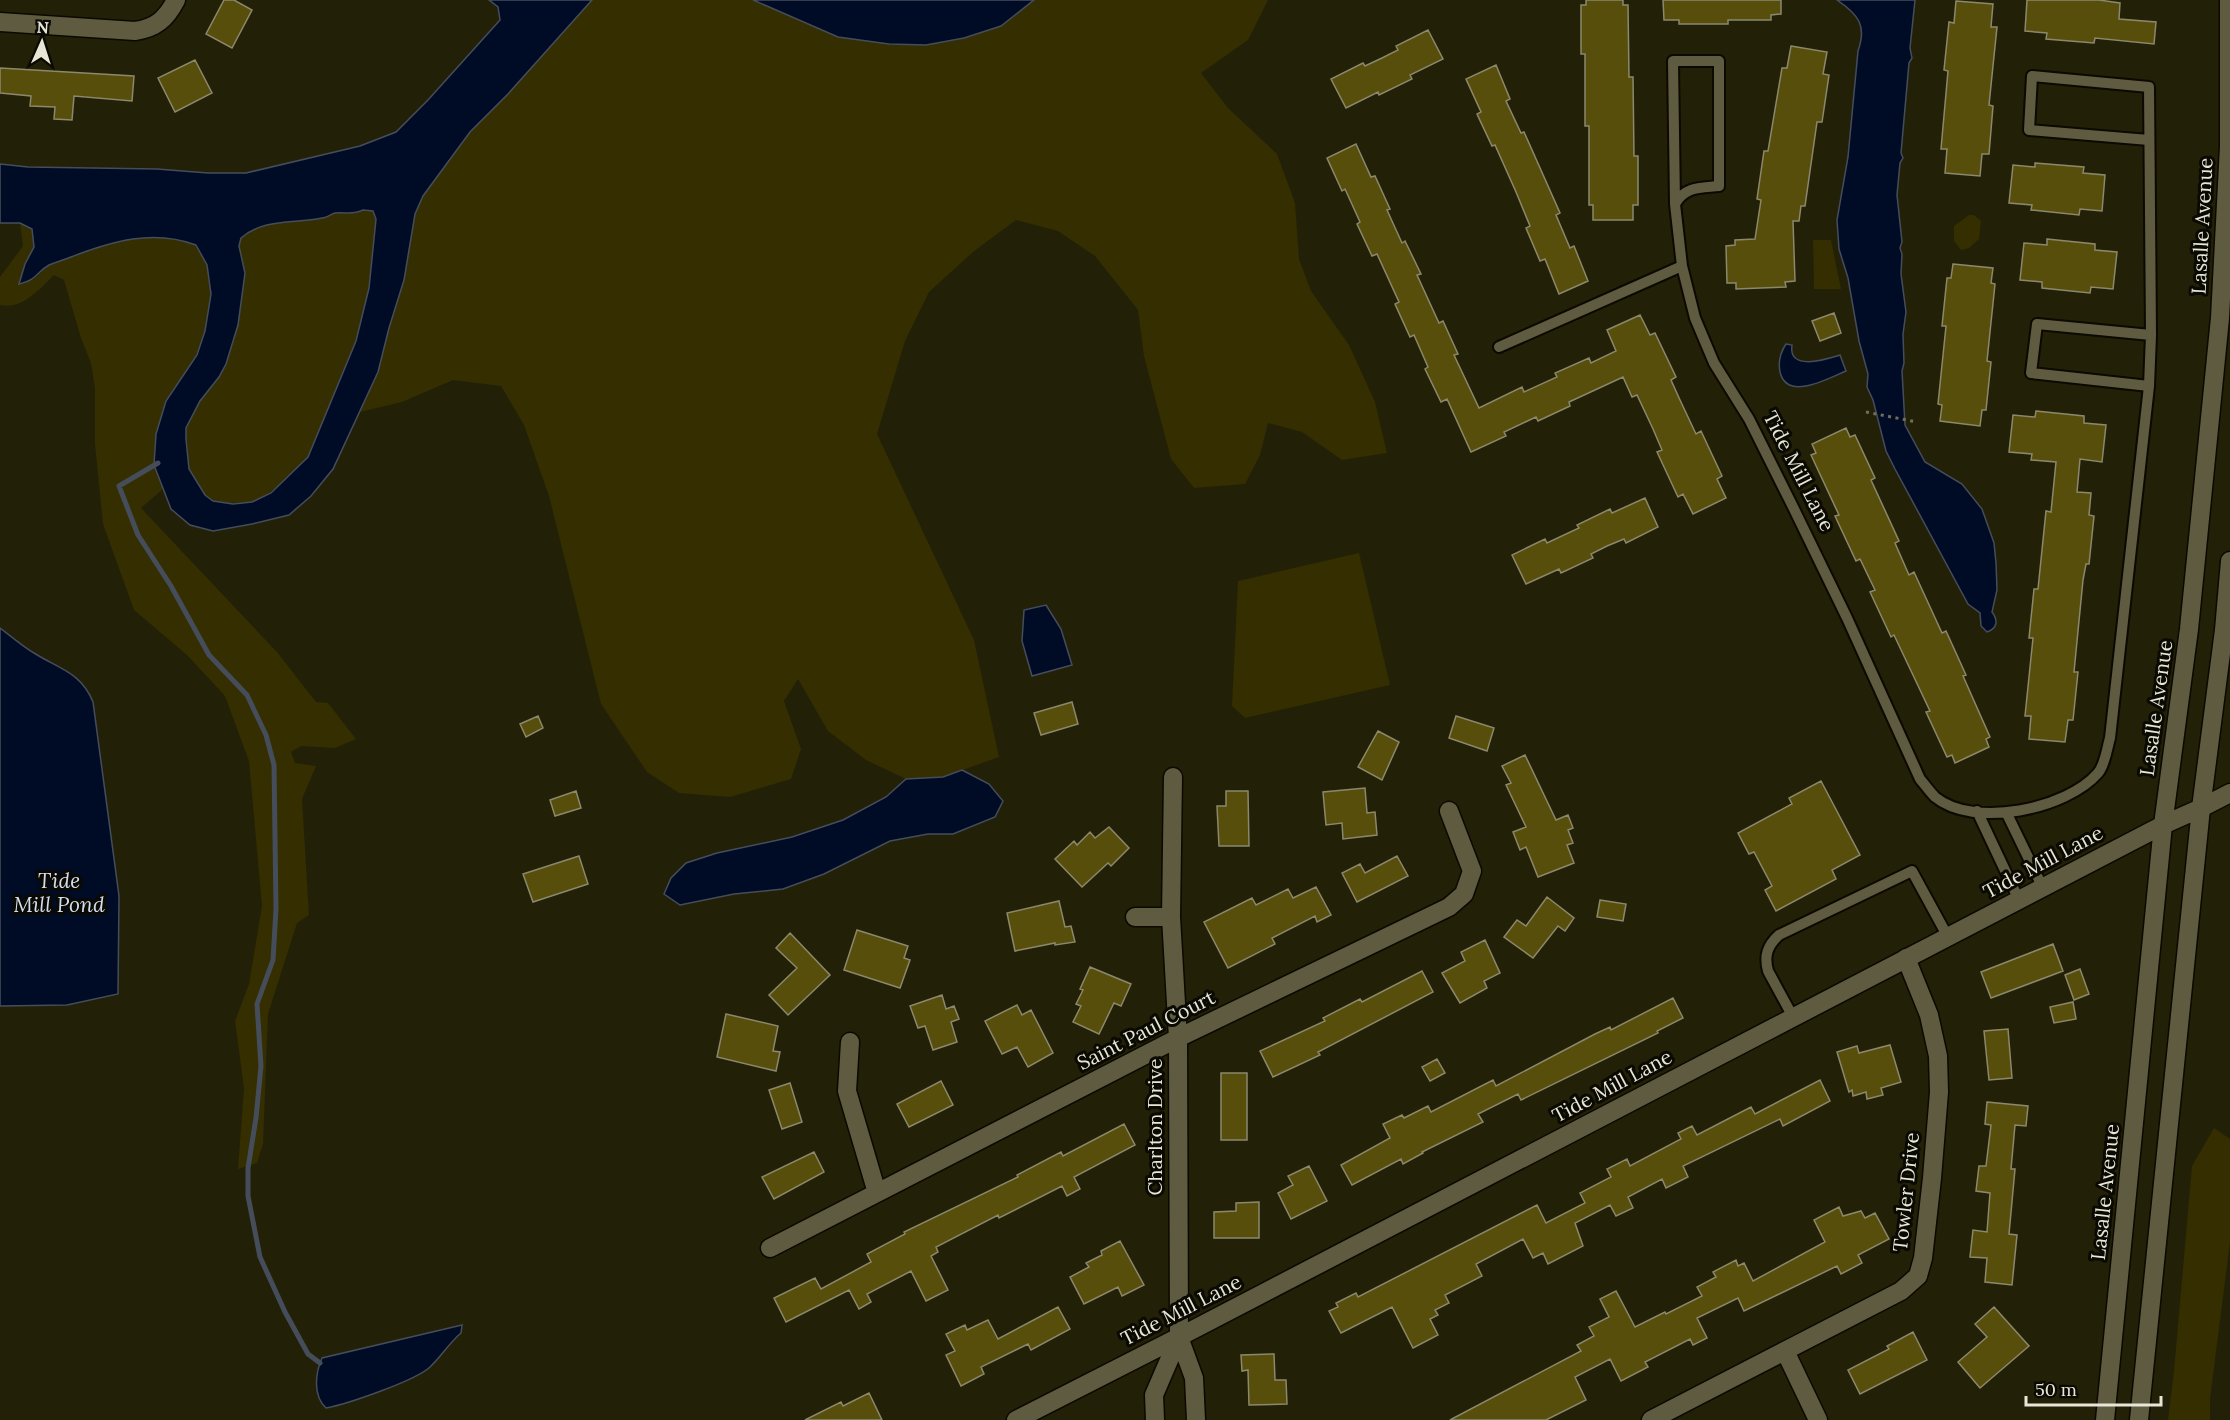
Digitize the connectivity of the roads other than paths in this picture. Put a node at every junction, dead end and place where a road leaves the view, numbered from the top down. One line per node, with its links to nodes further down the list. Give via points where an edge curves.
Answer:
1 (176, 0): 3 (street, via 151,28 135,31)
2 (2229, 0): 17 (street, Lasalle Avenue, via 2229,147 2220,318 2189,629)
3 (0, 22)
4 (2149, 140): 4 (lane, Tide Mill Lane, via 2149,87 2032,76 2029,130); 7 (lane, Tide Mill Lane)
5 (1675, 204): 5 (lane, Tide Mill Lane, via 1688,190 1719,186 1719,61 1673,61); 6 (lane, Tide Mill Lane)
6 (1682, 267): 8 (lane); 15 (lane, Tide Mill Lane, via 1695,318 1714,363 1749,419 1789,499 1920,779 1936,798 1956,808)
7 (2151, 335): 9 (lane, Tide Mill Lane); 9 (lane, via 2037,324 2031,373)
8 (1499, 347)
9 (2149, 386): 16 (lane, Tide Mill Lane, via 2110,738 2099,772 2068,797)
10 (2230, 561): 13 (street)
11 (1173, 777): 21 (street, Charlton Drive)
12 (2230, 793): 13 (street, Tide Mill Lane)
13 (2201, 808): 17 (street, Tide Mill Lane); 37 (street)
14 (1449, 811): 25 (street, Saint Paul Court, via 1472,871 1464,894 1449,907)
15 (1977, 811): 16 (lane, Tide Mill Lane); 19 (lane)
16 (2007, 814): 18 (lane)
17 (2163, 825): 18 (street, Tide Mill Lane); 36 (street, Lasalle Avenue)
18 (2043, 888): 19 (street, Tide Mill Lane)
19 (2019, 900): 22 (street, Tide Mill Lane)
20 (1135, 916): 21 (street)
21 (1171, 917): 25 (street, Charlton Drive)
22 (1948, 937): 23 (street, Tide Mill Lane); 24 (lane, via 1912,871 1779,935 1768,947 1766,965)
23 (1906, 958): 24 (street, Tide Mill Lane); 30 (street, Towler Drive, via 1929,1015 1938,1056 1932,1178 1918,1276 1901,1291)
24 (1793, 1017): 29 (street, Tide Mill Lane)
25 (1178, 1038): 27 (street, Saint Paul Court); 29 (street, Charlton Drive)
26 (850, 1042): 27 (street, via 847,1091)
27 (878, 1193): 28 (street, Saint Paul Court)
28 (770, 1248)
29 (1179, 1337): 31 (street, Tide Mill Lane); 32 (street, Charlton Drive, via 1154,1395); 33 (street, Charlton Drive, via 1194,1378)
30 (1785, 1352): 34 (street, Towler Drive); 35 (street)
31 (1016, 1420)
32 (1155, 1420)
33 (1196, 1420)
34 (1651, 1420)
35 (1818, 1420)
36 (2105, 1420)
37 (2139, 1420)

